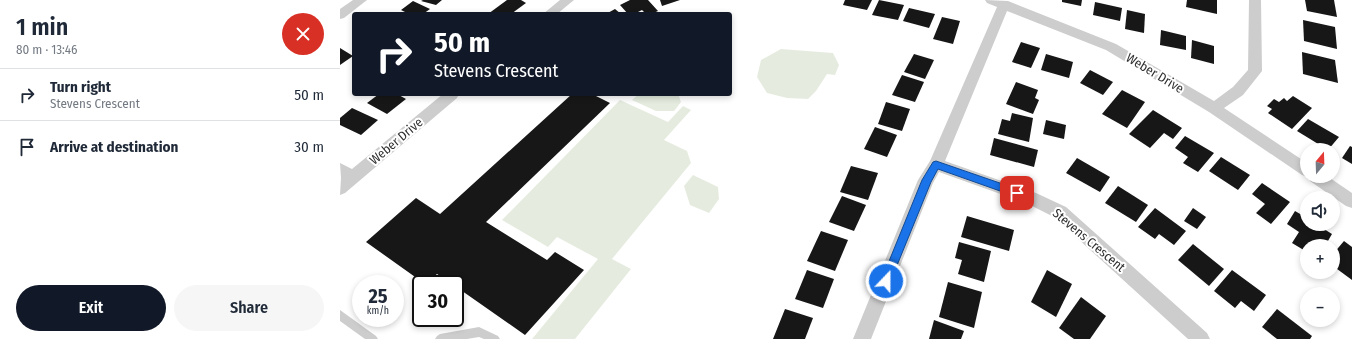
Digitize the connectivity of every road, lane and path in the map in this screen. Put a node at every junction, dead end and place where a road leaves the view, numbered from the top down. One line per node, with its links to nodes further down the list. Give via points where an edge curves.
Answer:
1 (361, 0): 7 (street)
2 (568, 0): 6 (street)
3 (991, 0): 5 (street, Weber Drive)
4 (1255, 0): 9 (street, via 1255,71 1238,91)
5 (1004, 4): 9 (street, Weber Drive, via 1111,47); 10 (street)
6 (552, 12)
7 (340, 15)
8 (450, 96): 13 (street, Weber Drive)
9 (1214, 108): 11 (street, Weber Drive)
10 (936, 164): 21 (street, via 926,180); 22 (street, Stevens Crescent, via 1031,198 1060,212)
11 (1300, 166)
12 (340, 169): 13 (street)
13 (353, 178): 15 (street, Weber Drive)
14 (1325, 183): 16 (street)
15 (340, 188)
16 (1352, 201)
17 (340, 315): 18 (lane)
18 (373, 339)
19 (440, 339): 20 (lane, via 479,332)
20 (495, 339)
21 (862, 339)
22 (1201, 339)

